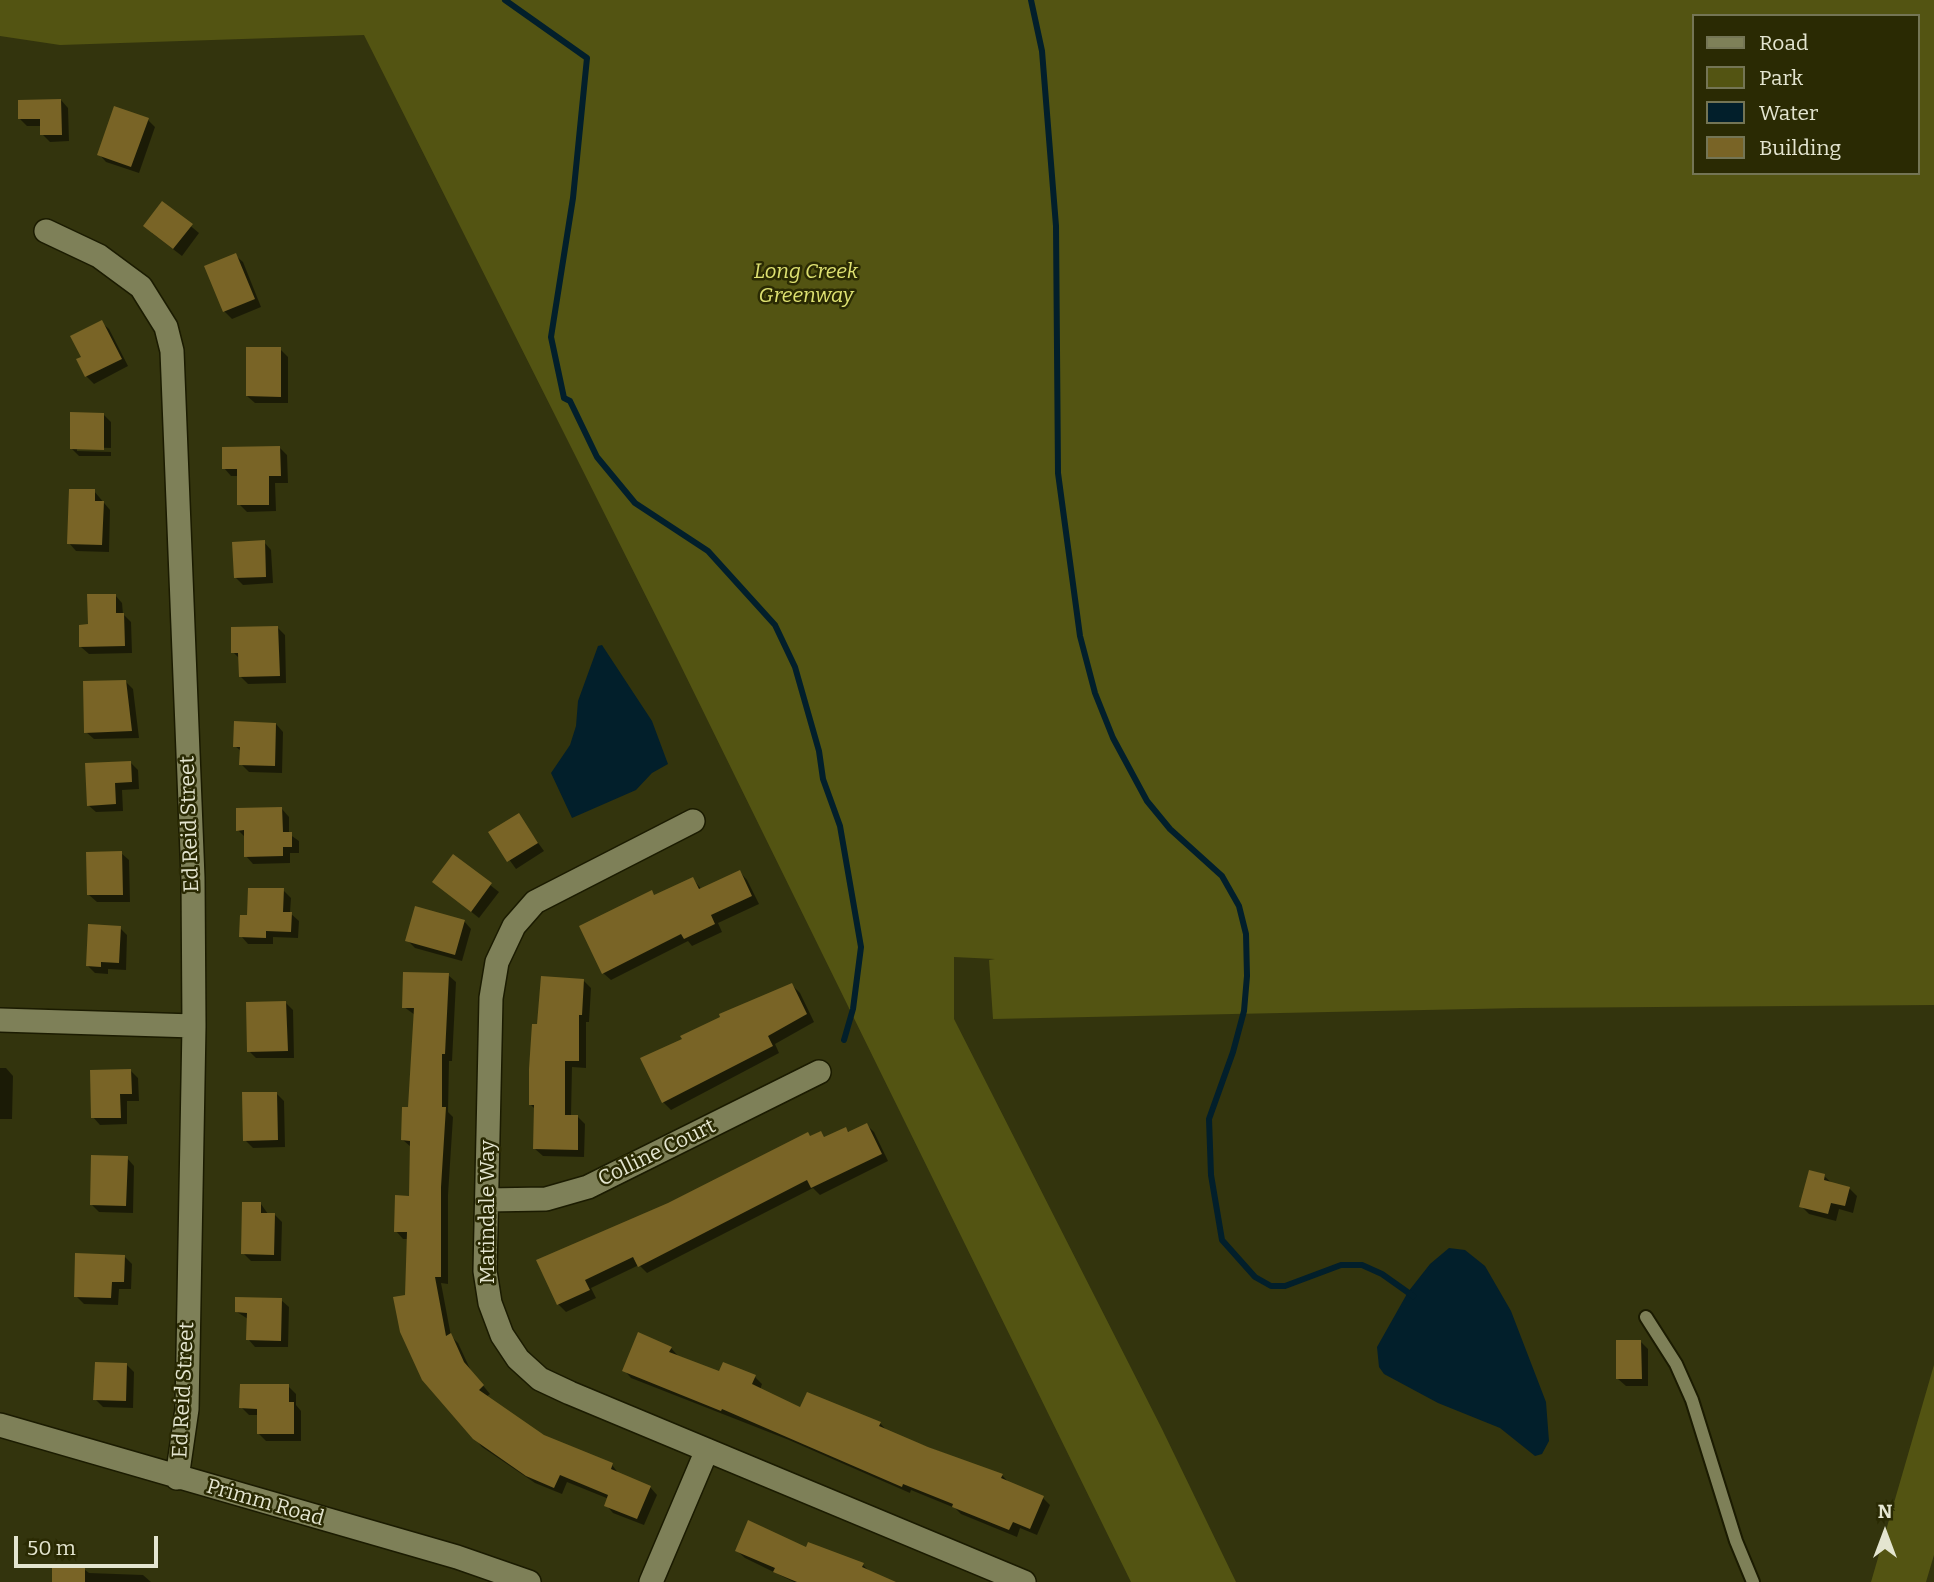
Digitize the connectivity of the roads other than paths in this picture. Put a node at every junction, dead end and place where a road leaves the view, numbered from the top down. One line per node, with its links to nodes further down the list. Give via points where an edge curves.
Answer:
1 (47, 231): 4 (street, Ed Reid Street, via 99,256 141,287 166,327 172,351 193,878)
2 (693, 821): 6 (street, Matindale Way, via 535,902 514,926 497,962 491,998)
3 (0, 1020): 4 (street)
4 (194, 1026): 10 (street, Ed Reid Street, via 187,1409)
5 (819, 1073): 6 (street, Colline Court, via 588,1187 546,1199)
6 (487, 1200): 9 (street, Matindale Way, via 489,1303 518,1359 540,1379)
7 (1646, 1317): 14 (lane, via 1692,1400)
8 (0, 1425): 10 (street, Primm Road)
9 (707, 1450): 12 (street); 13 (street, Matindale Way)
10 (177, 1478): 11 (street, Primm Road, via 457,1557)
11 (529, 1582)
12 (651, 1582)
13 (1024, 1582)
14 (1753, 1582)

